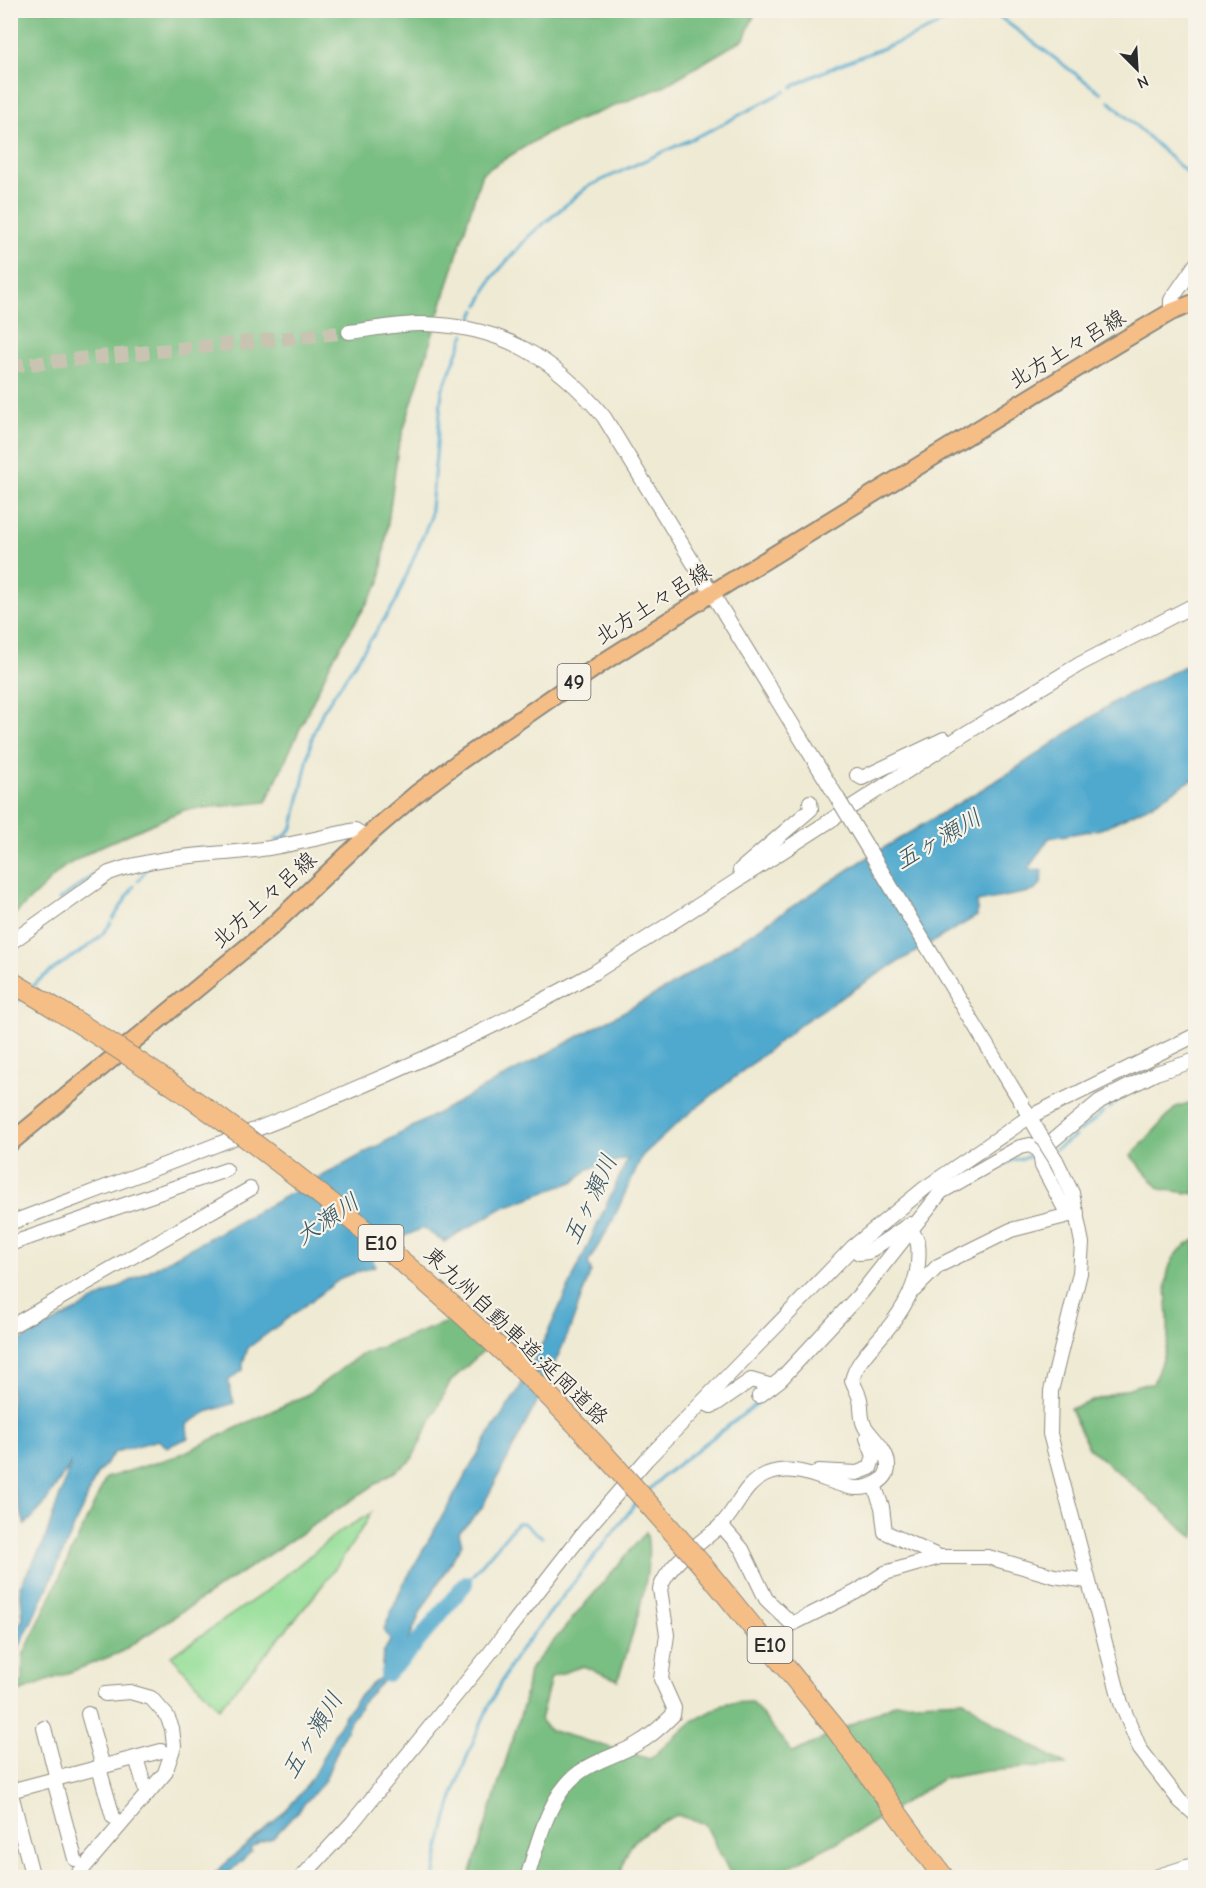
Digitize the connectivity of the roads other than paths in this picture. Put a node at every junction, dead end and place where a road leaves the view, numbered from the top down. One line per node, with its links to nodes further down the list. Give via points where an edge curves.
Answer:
1 (1196, 264): 3 (street, via 1171,300)
2 (1196, 302): 3 (main road, 北方土々呂線 / 49)
3 (1171, 312): 5 (main road, 北方土々呂線 / 49)
4 (349, 332): 5 (street, via 421,324 480,330 548,362 580,388 604,417)
5 (712, 593): 10 (main road, 北方土々呂線 / 49, via 530,711 416,794); 16 (street, bridge)
6 (1196, 604): 7 (street, via 1080,664)
7 (963, 735): 8 (street, via 949,736 862,778); 11 (street)
8 (857, 775)
9 (810, 802): 11 (street, via 811,809 739,871)
10 (366, 837): 12 (street, via 355,830 257,850 171,857 125,867 109,873); 17 (main road, 北方土々呂線 / 49, via 270,928)
11 (738, 880): 22 (street, via 595,972 464,1042 310,1108)
12 (10, 943)
13 (10, 981): 40 (highway, 東九州自動車道;延岡道路 / E10, bridge, via 198,1102 400,1258 509,1358 614,1466 702,1564)
14 (1196, 1035): 16 (street)
15 (1196, 1060): 18 (street, via 1156,1073 1100,1101)
16 (1029, 1117): 18 (street); 25 (street, via 925,1188)
17 (10, 1143)
18 (1041, 1144): 21 (street, via 1042,1166); 21 (street, bridge, via 1056,1161 1072,1193); 23 (street, via 1020,1147 959,1180 941,1192)
19 (226, 1170): 24 (street)
20 (250, 1189): 27 (street)
21 (1072, 1214): 26 (street, via 1021,1225 985,1242 938,1266); 36 (street, via 1082,1243 1080,1273 1051,1392 1050,1434)
22 (10, 1223)
23 (913, 1225): 25 (street, via 868,1252); 26 (street, via 919,1241); 28 (street, via 862,1293)
24 (10, 1244)
25 (853, 1247): 30 (street)
26 (912, 1291): 31 (street, via 892,1324 854,1371 852,1380 860,1397)
27 (10, 1327)
28 (772, 1386): 29 (street); 30 (street, via 751,1380 716,1404)
29 (759, 1396)
30 (703, 1402): 54 (street, via 584,1532 423,1737)
31 (860, 1416): 32 (street, via 864,1434 874,1450 870,1468 857,1473); 33 (street, via 888,1463 886,1474)
32 (796, 1472): 33 (street, via 853,1488); 34 (street, via 776,1471 758,1479 741,1495)
33 (874, 1485): 35 (street, via 885,1532)
34 (721, 1525): 35 (street, via 742,1549 766,1599 792,1624 885,1573); 55 (street, via 683,1558 660,1589 667,1635 661,1678 674,1708 673,1715 636,1745 614,1752 578,1773 550,1812)
35 (940, 1557): 36 (street, via 988,1557)
36 (1087, 1581): 48 (street, via 1120,1703 1140,1749 1180,1801)
37 (105, 1694): 47 (street, via 130,1692 151,1698 172,1728 174,1746 165,1773)
38 (88, 1714): 43 (street)
39 (44, 1728): 44 (street)
40 (835, 1728): 45 (highway, 東九州自動車道;延岡道路 / E10); 58 (highway)
41 (161, 1751): 42 (street)
42 (136, 1758): 43 (street); 47 (street)
43 (101, 1768): 44 (street); 49 (street)
44 (55, 1780): 46 (street); 50 (street)
45 (880, 1790): 56 (highway, 東九州自動車道;延岡道路 / E10); 57 (highway, 東九州自動車道;延岡道路 / E10)
46 (11, 1791): 52 (street)
47 (147, 1794): 53 (street)
48 (1196, 1815)
49 (113, 1817)
50 (75, 1859)
51 (1196, 1864): 59 (street)
52 (33, 1878)
53 (75, 1878)
54 (301, 1878)
55 (527, 1878)
56 (934, 1878)
57 (944, 1878)
58 (956, 1878)
59 (1152, 1878)

